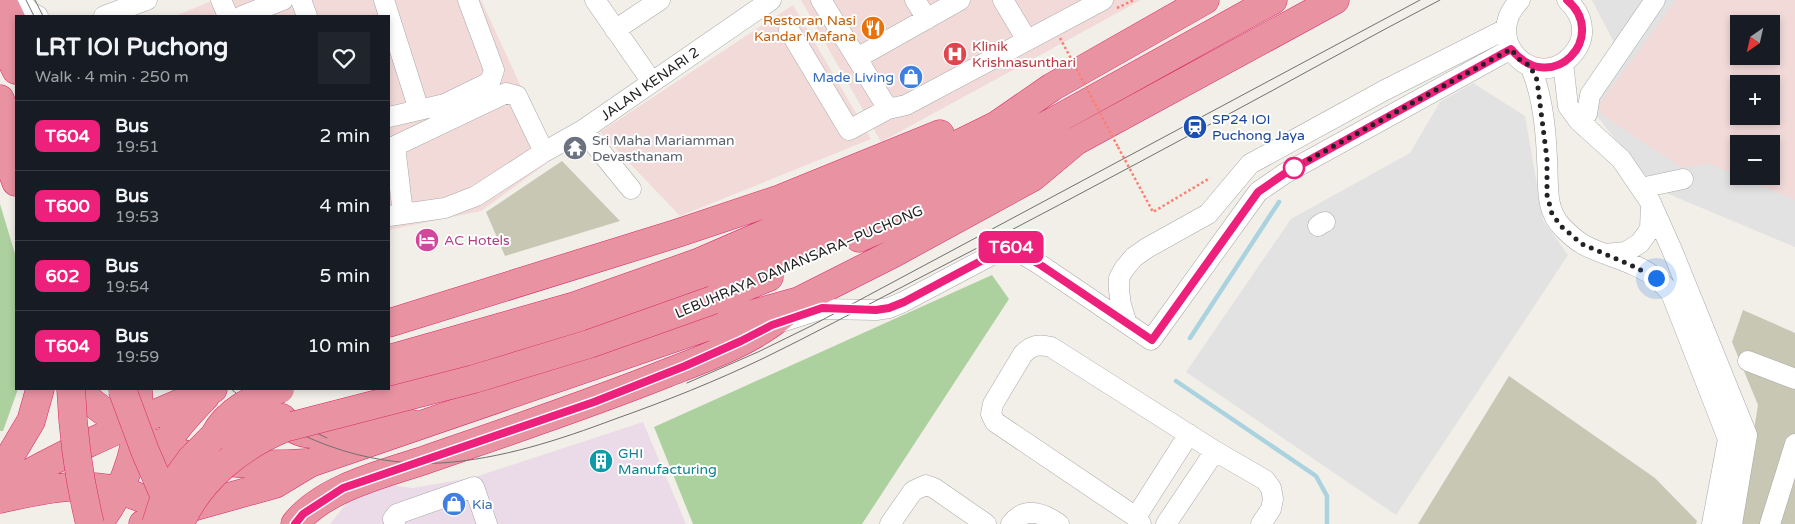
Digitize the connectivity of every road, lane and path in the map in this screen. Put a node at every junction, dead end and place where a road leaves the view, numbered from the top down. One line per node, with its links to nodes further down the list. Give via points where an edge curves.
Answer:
1 (0, 0): 31 (highway)
2 (20, 0): 24 (street)
3 (147, 0): 23 (street)
4 (222, 0): 25 (street)
5 (283, 0): 26 (street)
6 (301, 0): 27 (street)
7 (384, 0): 28 (street)
8 (468, 0): 48 (street, via 494,70 490,82 445,104)
9 (596, 0): 33 (street)
10 (660, 0): 33 (street)
11 (771, 0): 43 (street, JALAN KENARI 2)
12 (821, 0): 39 (street)
13 (915, 0): 30 (street)
14 (960, 0): 30 (street)
15 (1003, 0): 37 (street)
16 (1103, 0): 37 (street)
17 (1205, 0): 44 (highway)
18 (1273, 0): 46 (highway, LEBUHRAYA DAMANSARA–PUCHONG)
19 (1335, 0): 54 (highway, LEBUHRAYA DAMANSARA–PUCHONG)
20 (1520, 0): 32 (street, via 1513,7)
21 (1655, 0): 49 (street, via 1590,95)
22 (1572, 2): 40 (street, via 1579,14 1582,36 1572,56)
23 (117, 14)
24 (36, 15)
25 (228, 15)
26 (245, 15)
27 (307, 15)
28 (389, 15)
29 (390, 19): 48 (street)
30 (927, 19): 39 (street)
31 (15, 27)
32 (1506, 29): 38 (street); 68 (street, via 1250,164 1208,214 1147,248 1124,268 1118,278)
33 (616, 30): 43 (street)
34 (789, 30): 47 (street, via 849,130)
35 (0, 37): 42 (highway)
36 (1060, 38): 57 (path, bridge, via 1153,212)
37 (1027, 40): 47 (street, via 906,105)
38 (1511, 49): 41 (street); 68 (street, via 1284,174 1258,192 1152,340)
39 (857, 58): 47 (street)
40 (1563, 63): 41 (street, via 1547,68); 62 (street, via 1568,106 1579,121 1621,159)
41 (1530, 66): 64 (street, via 1537,80 1541,102 1547,195 1552,214 1582,244)
42 (15, 68)
43 (652, 82): 51 (street, JALAN KENARI 2)
44 (1052, 87): 60 (highway, via 997,125); 67 (highway, via 780,199)
45 (0, 99): 53 (highway)
46 (1089, 100): 60 (highway, via 918,175); 65 (highway, LEBUHRAYA DAMANSARA–PUCHONG, via 987,158)
47 (888, 109)
48 (419, 110): 50 (street)
49 (1587, 114)
50 (390, 117)
51 (582, 130): 56 (street, JALAN KENARI 2); 61 (street)
52 (0, 138): 58 (highway)
53 (15, 138)
54 (1076, 141): 65 (highway, LEBUHRAYA DAMANSARA–PUCHONG, via 1012,165 881,229); 66 (highway, via 1033,177)
55 (392, 146): 56 (street, via 506,93 517,96); 63 (street)
56 (544, 152): 63 (street, JALAN KENARI 2, via 476,196 444,208)
57 (1210, 178)
58 (15, 179)
59 (1683, 179): 62 (street)
60 (885, 182): 71 (highway, via 688,266)
61 (631, 189)
62 (1646, 196): 64 (street, via 1650,229 1640,243 1626,252); 111 (street, via 1672,250 1747,436)
63 (396, 215)
64 (1605, 254): 110 (street, via 1656,278 1671,293 1728,439)
65 (709, 291): 71 (highway, LEBUHRAYA DAMANSARA–PUCHONG, via 586,326); 96 (highway, LEBUHRAYA DAMANSARA–PUCHONG, bridge, via 589,344 474,379 278,430 232,457)
66 (799, 301): 69 (highway); 83 (highway, via 703,328)
67 (390, 323)
68 (1127, 324): 69 (street, via 1009,246 889,308 822,308)
69 (772, 325): 101 (highway, via 685,366 594,402 343,488 303,514)
70 (1748, 361): 72 (street)
71 (391, 366)
72 (1795, 379)
73 (40, 390): 91 (highway, via 31,421)
74 (71, 390): 97 (highway, bridge)
75 (78, 390): 84 (highway, via 100,409)
76 (122, 390): 96 (highway, bridge)
77 (138, 390): 84 (highway)
78 (211, 390): 84 (highway)
79 (212, 390): 88 (highway, via 190,411)
80 (267, 390): 83 (highway, via 284,421 306,435 374,421)
81 (277, 390): 86 (highway, bridge, via 234,411)
82 (361, 390): 86 (highway, bridge)
83 (423, 425): 90 (highway)
84 (134, 428): 88 (highway); 92 (highway, via 27,474); 93 (highway)
85 (1189, 434): 89 (street); 95 (street); 95 (street, via 1050,347 1039,344 1023,354 993,404 991,414 995,422)
86 (214, 436): 96 (highway, bridge, via 191,459 162,505)
87 (1795, 444): 112 (street)
88 (163, 447): 90 (highway, via 212,461); 93 (highway)
89 (1215, 451): 108 (street); 109 (street, via 1256,474 1271,488 1271,509)
90 (310, 462): 96 (highway, via 274,484)
91 (0, 473)
92 (0, 490)
93 (128, 493): 94 (highway, via 76,486 48,488); 96 (highway); 98 (highway); 99 (highway)
94 (0, 499)
95 (1138, 521)
96 (173, 522): 100 (highway)
97 (90, 524)
98 (98, 524)
99 (128, 524)
100 (143, 524)
101 (295, 524)
102 (395, 524): 103 (street, via 393,519 397,514 474,487)
103 (487, 524)
104 (890, 524): 105 (street, via 913,491 926,485)
105 (986, 524)
106 (1011, 524): 107 (street, via 1031,512 1047,516)
107 (1059, 524)
108 (1166, 524)
109 (1261, 524)
110 (1712, 524)
111 (1732, 524)
112 (1770, 524)

